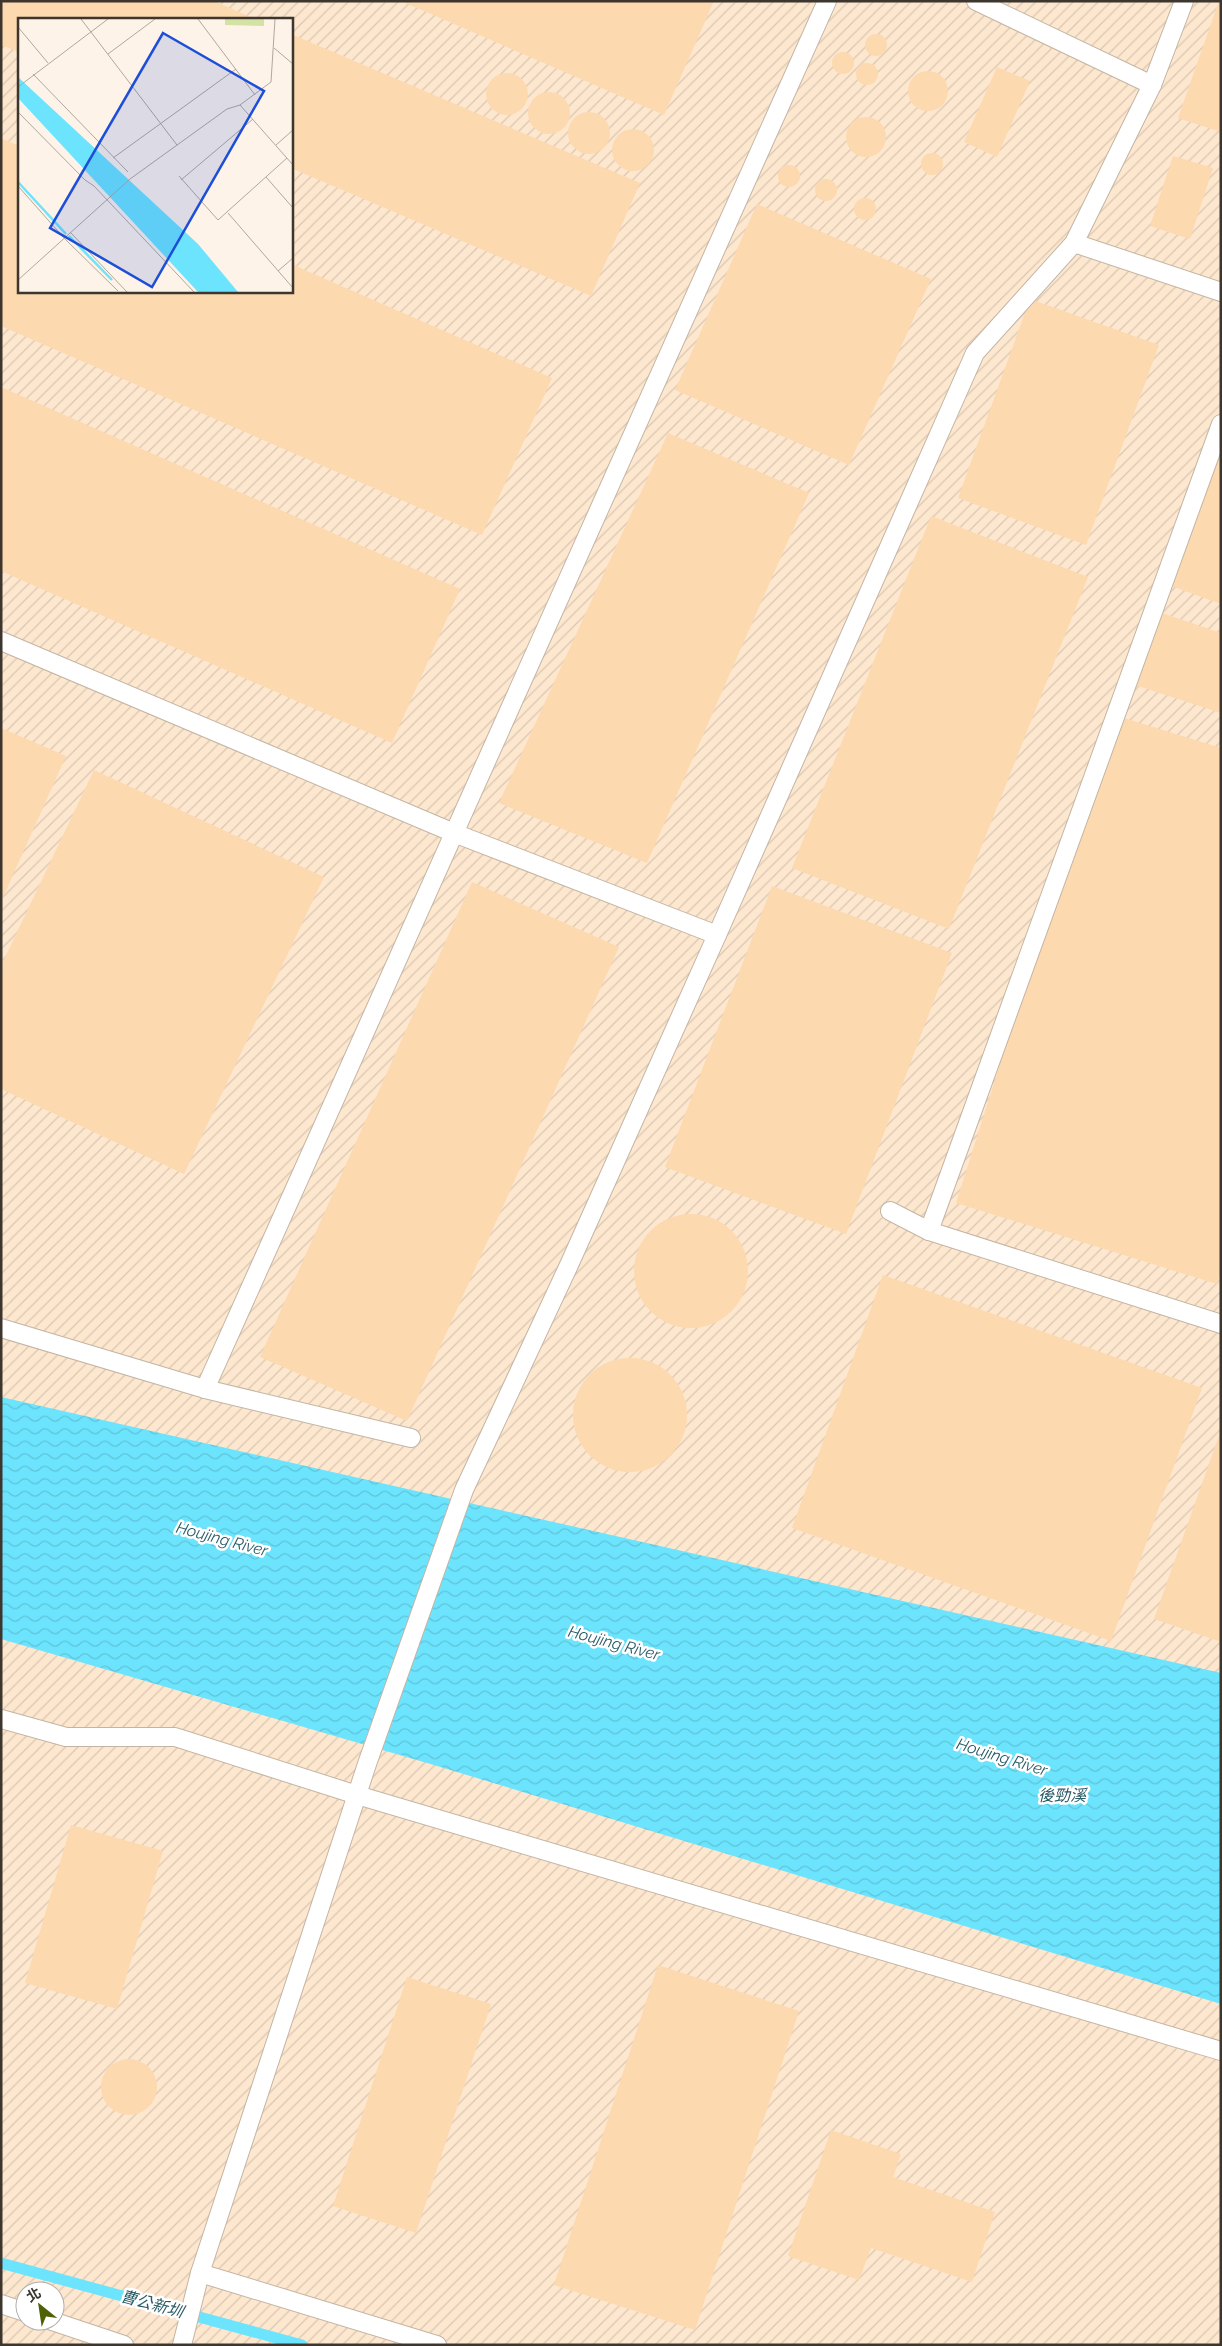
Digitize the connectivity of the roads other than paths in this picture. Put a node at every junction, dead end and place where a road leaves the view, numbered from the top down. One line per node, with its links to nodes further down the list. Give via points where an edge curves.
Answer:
1 (827, 1): 9 (lane)
2 (976, 1): 4 (lane)
3 (1184, 1): 4 (lane)
4 (1152, 86): 5 (lane)
5 (1074, 243): 6 (lane); 10 (lane, via 974,353)
6 (1221, 292)
7 (1221, 424): 12 (lane)
8 (1, 641): 9 (lane)
9 (454, 833): 10 (lane); 15 (lane)
10 (717, 935): 18 (lane, via 464,1490)
11 (890, 1210): 12 (lane)
12 (929, 1231): 13 (lane)
13 (1221, 1324)
14 (1, 1328): 15 (lane)
15 (206, 1389): 16 (lane)
16 (411, 1438)
17 (1, 1719): 18 (lane, via 66,1736 175,1737)
18 (357, 1795): 19 (lane); 20 (lane)
19 (1221, 2051)
20 (200, 2273): 25 (lane); 26 (lane)
21 (1, 2304): 22 (lane)
22 (15, 2309)
23 (65, 2325): 24 (lane)
24 (124, 2345)
25 (182, 2345)
26 (437, 2345)

